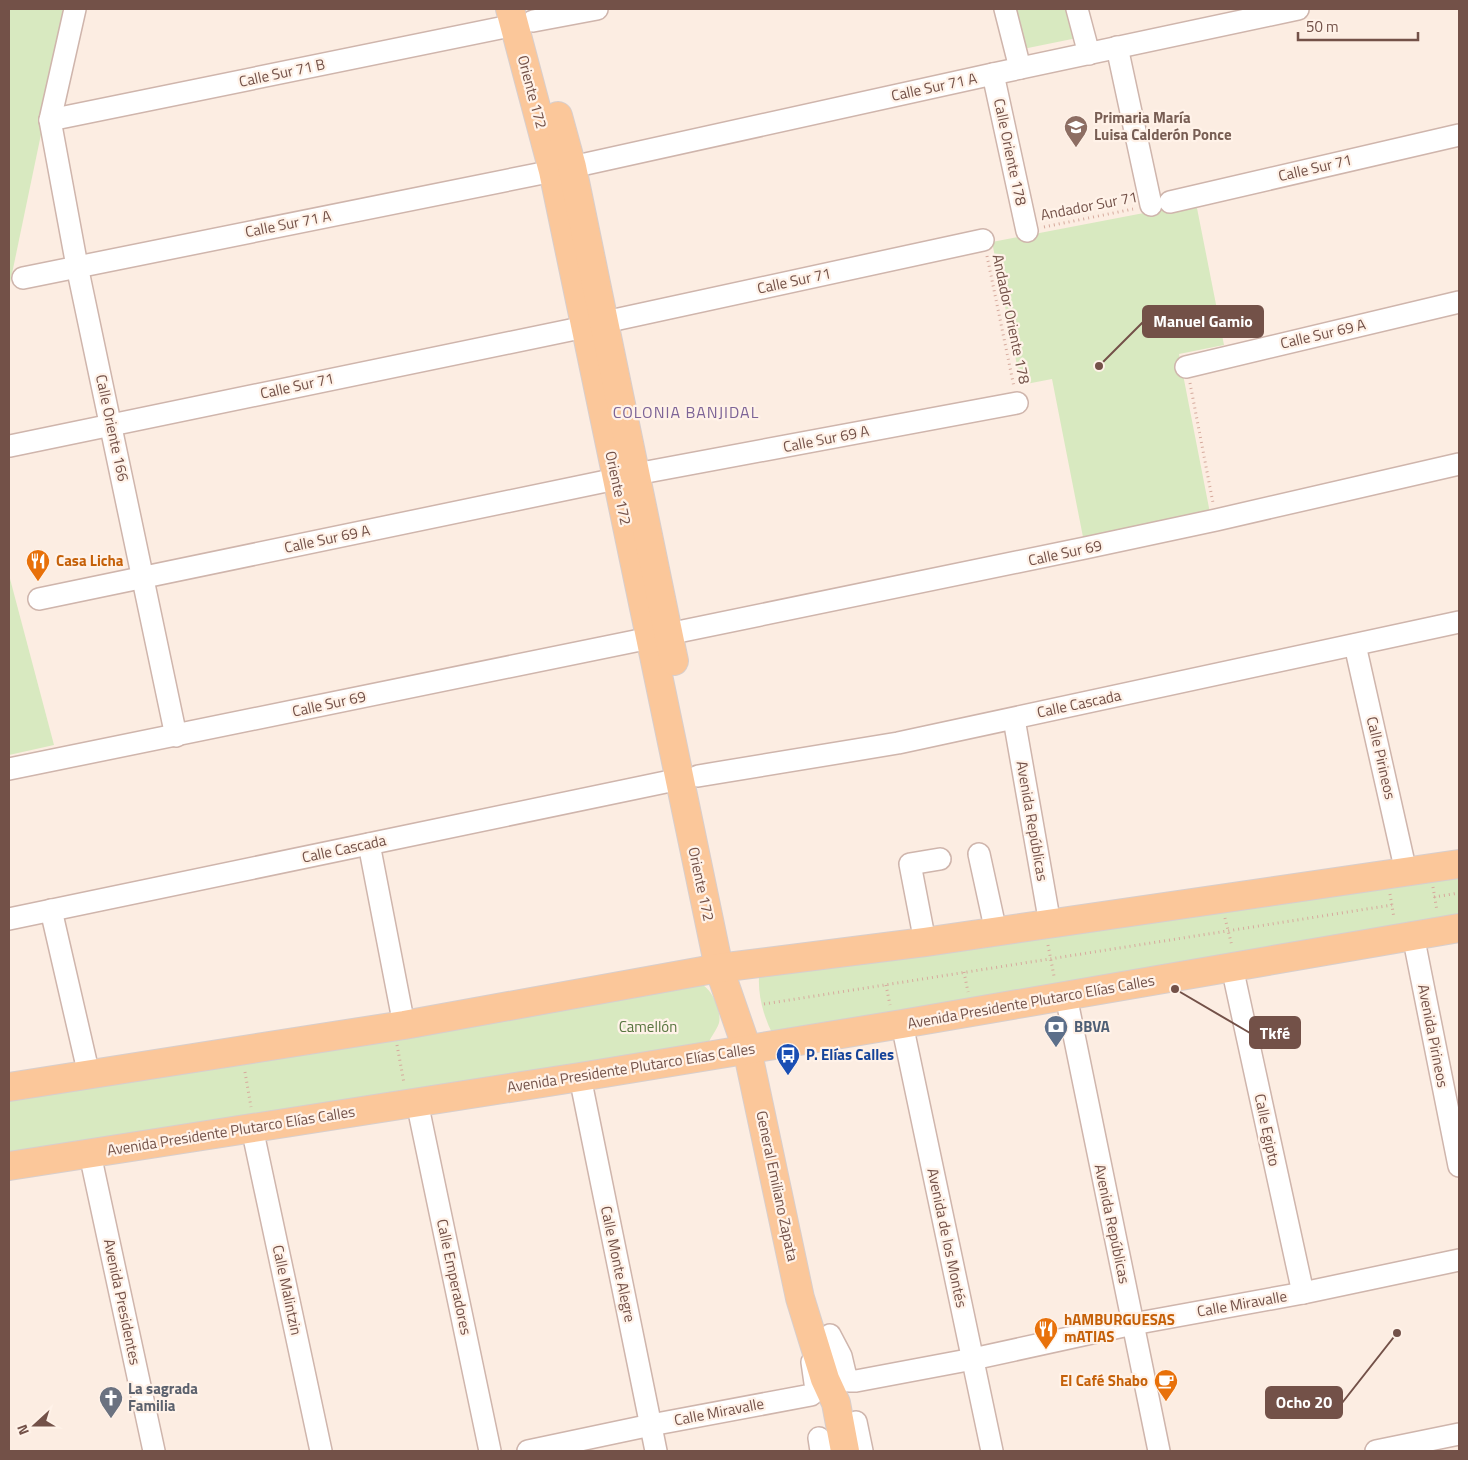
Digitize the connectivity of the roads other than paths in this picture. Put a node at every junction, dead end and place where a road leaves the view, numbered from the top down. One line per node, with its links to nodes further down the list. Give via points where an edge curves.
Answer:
1 (75, 9): 11 (street)
2 (597, 9): 6 (street, Calle Sur 71 B)
3 (1005, 9): 9 (street)
4 (1077, 9): 8 (street)
5 (1298, 9): 7 (street, Calle Sur 71 A)
6 (522, 16): 11 (street, Calle Sur 71 B); 13 (main road, Oriente 172)
7 (1117, 47): 8 (street, Calle Sur 71 A); 12 (street, Calle Sur 71, via 1161,204)
8 (1089, 54): 9 (street, Calle Sur 71 A)
9 (1020, 68): 10 (street, Calle Sur 71 A)
10 (993, 74): 13 (street, Calle Sur 71 A); 14 (street, Calle Oriente 178)
11 (50, 120): 16 (street, Calle Oriente 166)
12 (1459, 135)
13 (562, 169): 16 (street, Calle Sur 71 A); 19 (main road, Oriente 172)
14 (1026, 231)
15 (983, 240): 19 (street, Calle Sur 71)
16 (77, 266): 17 (street, Calle Sur 71 A); 22 (street, Calle Oriente 166)
17 (23, 278)
18 (1459, 302): 20 (street, Calle Sur 69 A)
19 (595, 324): 22 (street, Calle Sur 71); 25 (main road, Oriente 172)
20 (1186, 366)
21 (1017, 403): 25 (street, Calle Sur 69 A)
22 (111, 425): 23 (street, Calle Sur 71); 26 (street, Calle Oriente 166)
23 (10, 446)
24 (1459, 464): 29 (street, Calle Sur 69, via 1216,520)
25 (626, 477): 26 (street, Calle Sur 69 A); 29 (main road, Oriente 172)
26 (142, 577): 27 (street, Calle Sur 69 A); 32 (street, Calle Oriente 166)
27 (39, 599)
28 (1459, 622): 30 (street, Calle Cascada)
29 (659, 636): 32 (street, Calle Sur 69); 34 (main road, Oriente 172)
30 (1355, 644): 31 (street, Calle Cascada); 39 (street, Calle Pirineos)
31 (1014, 718): 34 (street, Calle Cascada, via 898,743); 42 (street, Avenida Repúblicas)
32 (176, 736): 33 (street, Calle Sur 69)
33 (9, 769)
34 (688, 778): 35 (street, Calle Cascada); 48 (main road, Oriente 172)
35 (369, 844): 40 (street, Calle Cascada); 51 (street)
36 (979, 854): 45 (street)
37 (940, 858): 46 (street, via 910,864)
38 (1459, 864): 39 (main road)
39 (1408, 875): 42 (main road)
40 (51, 910): 41 (street, Calle Cascada); 53 (street)
41 (9, 918)
42 (1047, 925): 45 (main road)
43 (1408, 927): 44 (main road, Avenida Presidente Plutarco Elías Calles); 47 (main road, Avenida Presidente Plutarco Elías Calles); 60 (street, Avenida Pirineos)
44 (1459, 928)
45 (996, 932): 46 (main road)
46 (925, 942): 48 (main road)
47 (1234, 966): 49 (main road, Avenida Presidente Plutarco Elías Calles); 62 (street, Calle Egipto)
48 (728, 967): 51 (main road); 52 (main road, General Emiliano Zapata)
49 (1062, 997): 50 (main road, Avenida Presidente Plutarco Elías Calles); 64 (street, Avenida Repúblicas)
50 (902, 1024): 52 (main road, Avenida Presidente Plutarco Elías Calles); 65 (street, Avenida de los Montés)
51 (399, 1026): 53 (main road)
52 (757, 1047): 54 (main road, Avenida Presidente Plutarco Elías Calles); 63 (main road, General Emiliano Zapata); 66 (main road, General Emiliano Zapata)
53 (89, 1075): 55 (main road)
54 (580, 1077): 56 (main road, Avenida Presidente Plutarco Elías Calles); 68 (street, Calle Monte Alegre)
55 (9, 1087)
56 (412, 1103): 57 (main road, Avenida Presidente Plutarco Elías Calles); 72 (street, Calle Emperadores)
57 (253, 1128): 58 (main road, Avenida Presidente Plutarco Elías Calles); 71 (street, Calle Malintzin)
58 (90, 1154): 59 (main road, Avenida Presidente Plutarco Elías Calles); 70 (street, Avenida Presidentes)
59 (9, 1166)
60 (1459, 1166)
61 (1459, 1260): 62 (street, Calle Miravalle)
62 (1303, 1292): 64 (street, Calle Miravalle)
63 (800, 1298): 66 (main road, General Emiliano Zapata, via 825,1379); 68 (street, Calle Miravalle, via 816,1385 814,1394)
64 (1133, 1324): 65 (street, Calle Miravalle); 78 (street, Avenida Repúblicas)
65 (973, 1359): 66 (street, Calle Miravalle, via 856,1381); 77 (street, Avenida de los Montés)
66 (842, 1392): 75 (main road, General Emiliano Zapata)
67 (856, 1422): 76 (street)
68 (651, 1425): 73 (street, Calle Miravalle); 74 (street, Calle Monte Alegre)
69 (1459, 1434): 79 (street)
70 (154, 1451)
71 (321, 1451)
72 (490, 1451)
73 (528, 1451)
74 (656, 1451)
75 (845, 1451)
76 (862, 1451)
77 (992, 1451)
78 (1159, 1451)
79 (1376, 1451)

